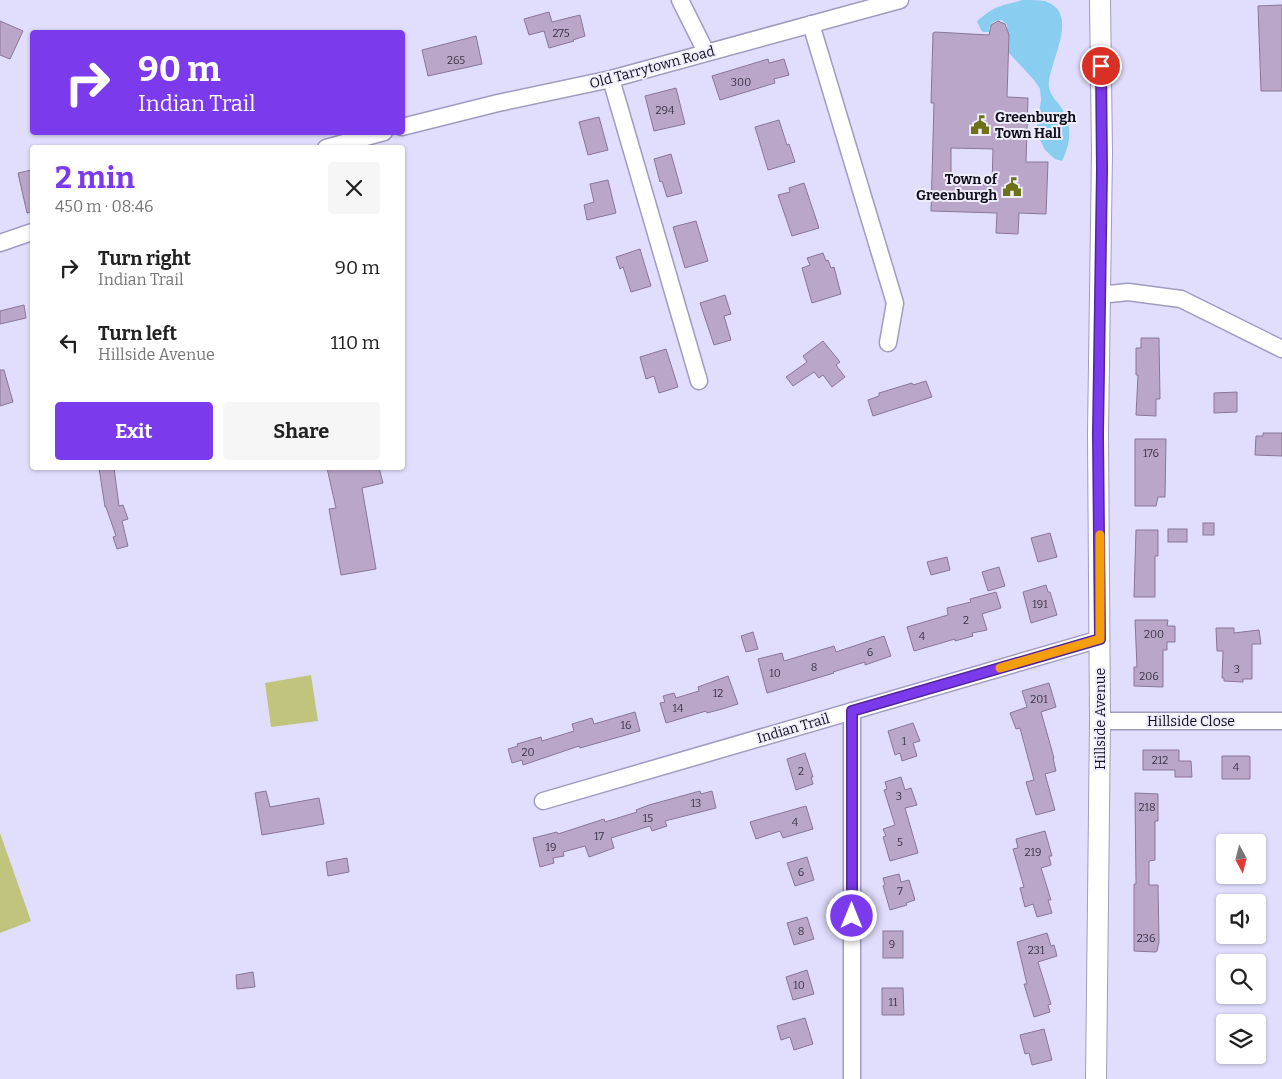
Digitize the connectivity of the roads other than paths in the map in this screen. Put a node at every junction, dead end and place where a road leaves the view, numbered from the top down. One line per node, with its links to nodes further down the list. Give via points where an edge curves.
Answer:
1 (680, 0): 5 (street)
2 (900, 0): 4 (street, Old Tarrytown Road)
3 (1100, 0): 12 (main road, Hillside Avenue)
4 (811, 24): 5 (street, Old Tarrytown Road); 13 (street, via 895,303)
5 (706, 52): 6 (street, Old Tarrytown Road)
6 (611, 79): 7 (street, Old Tarrytown Road); 15 (street)
7 (405, 127)
8 (373, 135): 9 (street)
9 (337, 145)
10 (30, 233): 11 (street)
11 (0, 243)
12 (1100, 295): 14 (street, via 1128,292 1180,299); 16 (main road, Hillside Avenue)
13 (888, 343)
14 (1282, 349)
15 (699, 381)
16 (1100, 639): 17 (street, Indian Trail); 18 (main road, Hillside Avenue)
17 (852, 711): 20 (street, Indian Trail); 21 (street)
18 (1100, 721): 19 (street, Hillside Close); 22 (main road, Hillside Avenue)
19 (1282, 721)
20 (543, 801)
21 (852, 1079)
22 (1096, 1079)

